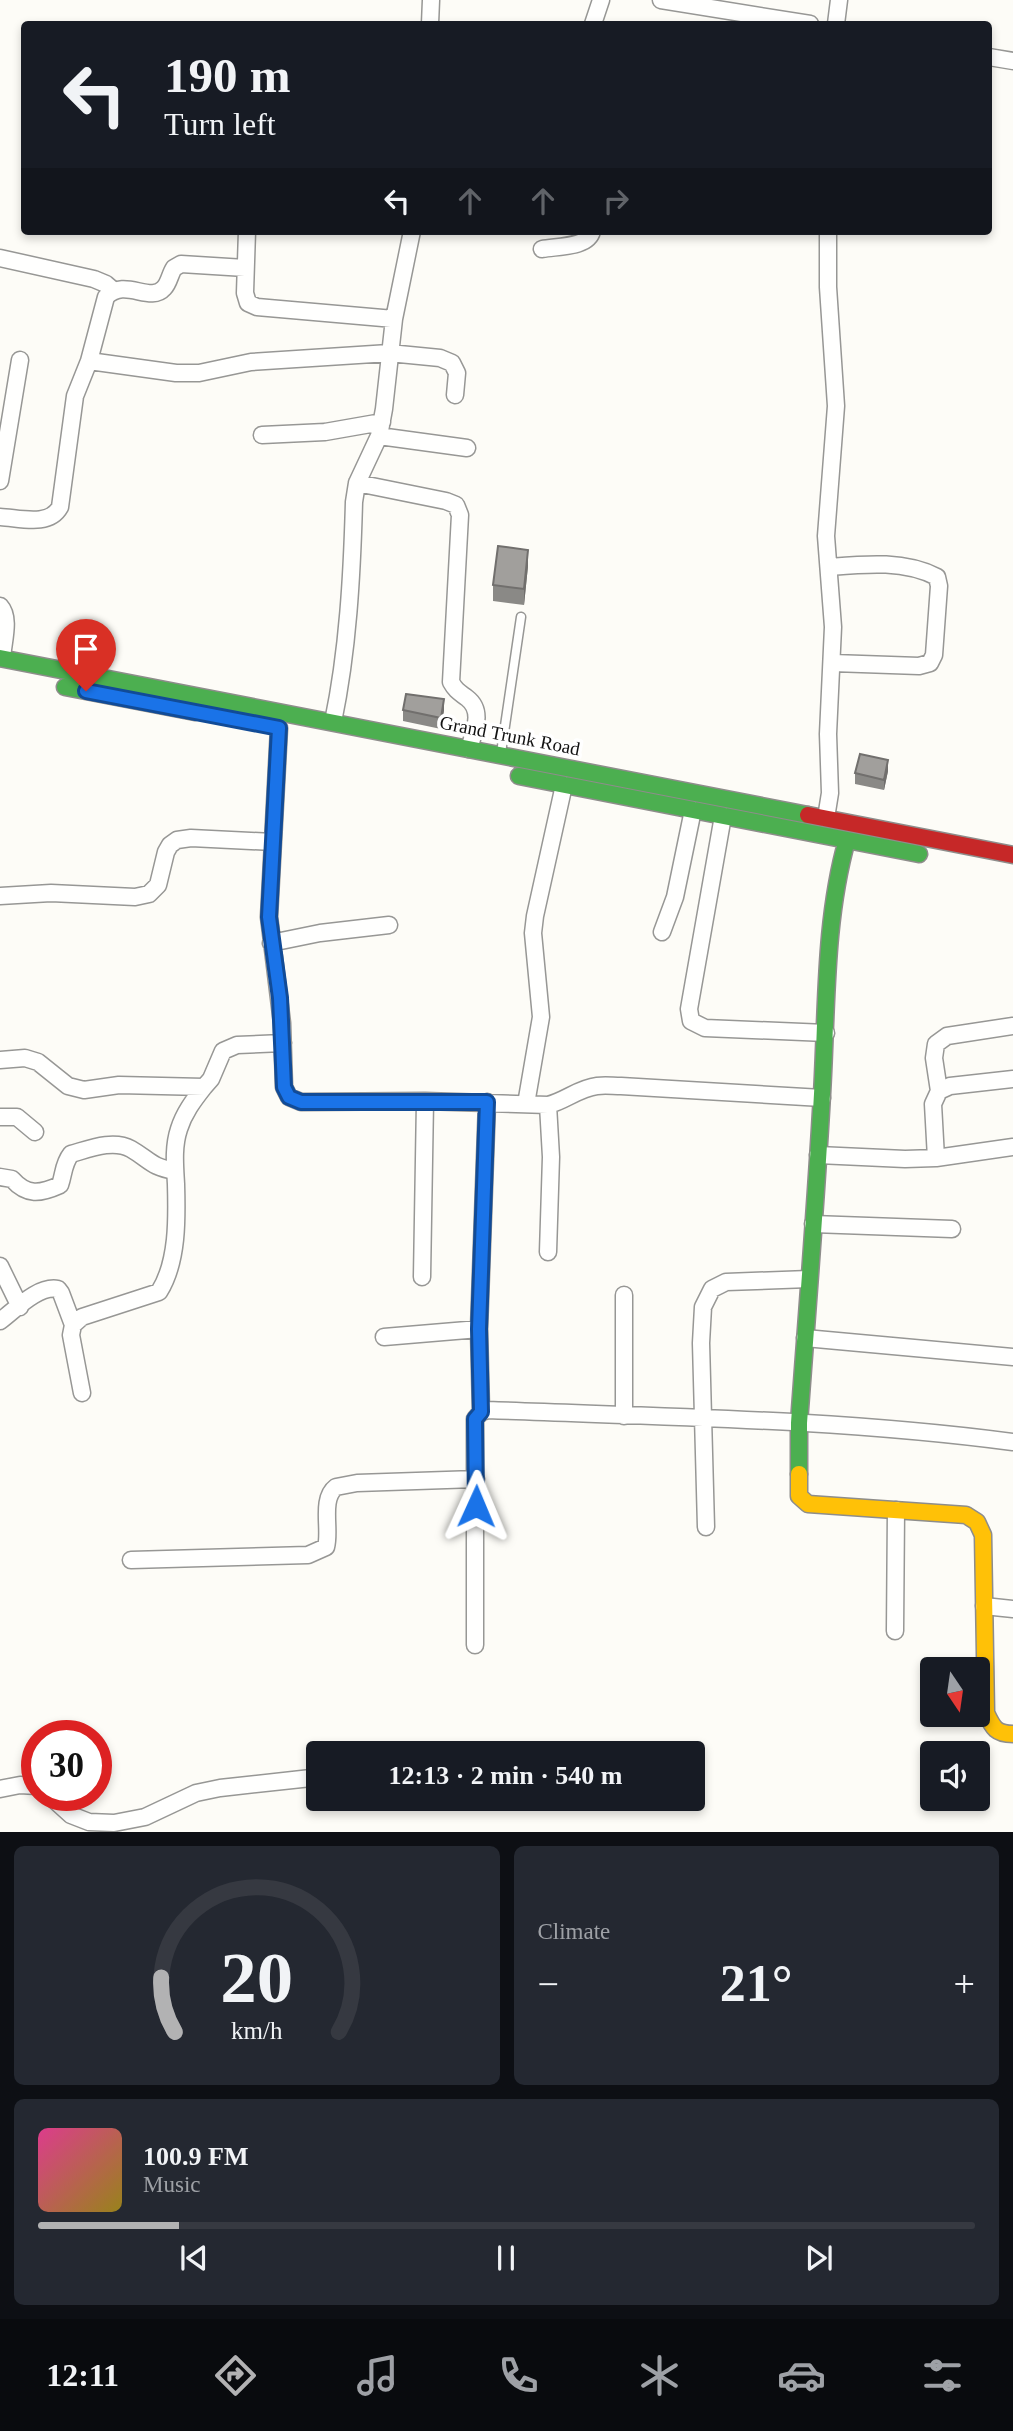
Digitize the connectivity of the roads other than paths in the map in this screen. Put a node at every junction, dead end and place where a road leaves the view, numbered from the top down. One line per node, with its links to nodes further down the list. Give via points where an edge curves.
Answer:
1 (431, 0): 5 (street)
2 (601, 0): 6 (street)
3 (661, 0): 7 (street)
4 (839, 0): 8 (street)
5 (430, 21)
6 (594, 21)
7 (791, 21)
8 (836, 21)
9 (992, 58): 10 (street)
10 (1013, 61)
11 (247, 235): 17 (street)
12 (411, 235): 19 (street)
13 (591, 235): 15 (street, via 584,242)
14 (828, 235): 30 (street, via 836,406 828,502)
15 (542, 249)
16 (0, 258): 18 (street, via 94,279)
17 (246, 268): 18 (street, via 181,264 159,291); 19 (street, via 245,293 248,303 257,307)
18 (113, 290): 22 (street, via 106,297)
19 (394, 319): 20 (street)
20 (389, 354): 22 (street, via 251,362 199,373); 23 (street, via 452,363 457,373); 24 (street)
21 (20, 360): 27 (street)
22 (89, 360): 29 (street, via 75,396 55,516 45,520)
23 (455, 395)
24 (380, 429): 25 (street); 26 (street); 28 (street)
25 (262, 435)
26 (467, 448)
27 (0, 481)
28 (357, 484): 36 (street, via 342,676); 38 (street, via 456,505 460,516 451,682 474,705 478,717)
29 (0, 517)
30 (829, 567): 34 (street); 34 (street, via 895,565 927,572 937,577 939,586 930,663)
31 (0, 606): 33 (street, via 6,617)
32 (521, 617): 40 (lane)
33 (1, 658): 36 (main road, Grand Trunk Road)
34 (833, 663): 44 (street)
35 (45, 683): 37 (main road)
36 (333, 722): 38 (main road, Grand Trunk Road)
37 (279, 728): 39 (main road); 46 (street)
38 (469, 749): 40 (main road, Grand Trunk Road)
39 (408, 754)
40 (500, 763): 41 (main road, Grand Trunk Road); 44 (main road, Grand Trunk Road)
41 (564, 785): 42 (main road, Grand Trunk Road); 63 (street, via 533,933 541,1017)
42 (693, 810): 43 (main road, Grand Trunk Road); 51 (street, via 675,897)
43 (723, 816): 45 (main road, Grand Trunk Road); 54 (street, via 689,1009 691,1021 705,1028)
44 (826, 818): 47 (main road, Grand Trunk Road)
45 (847, 840): 48 (main road, Grand Trunk Road); 54 (main road, via 832,916)
46 (273, 842): 49 (street, via 183,838 166,852 158,885 149,894 135,897); 52 (street)
47 (1013, 855)
48 (929, 856)
49 (0, 896)
50 (389, 925): 52 (street)
51 (662, 932)
52 (271, 943): 55 (street)
53 (1013, 1026): 59 (street, via 947,1036 936,1044)
54 (825, 1033): 60 (main road)
55 (283, 1043): 58 (street, via 237,1045 223,1051); 61 (street, via 284,1087 289,1097 301,1102)
56 (0, 1060): 58 (street, via 37,1062 68,1086 84,1090 119,1085)
57 (1013, 1079): 59 (street)
58 (204, 1087): 70 (street, via 188,1107 179,1130)
59 (939, 1091): 69 (street, via 933,1104)
60 (822, 1098): 64 (street, via 597,1086); 68 (main road)
61 (425, 1101): 62 (street); 76 (street)
62 (487, 1102): 63 (street); 82 (street)
63 (526, 1104): 64 (street)
64 (548, 1105): 74 (street)
65 (0, 1117): 66 (street, via 18,1117)
66 (35, 1132)
67 (1013, 1147): 69 (street)
68 (818, 1156): 69 (street); 72 (main road)
69 (936, 1158)
70 (175, 1171): 71 (street, via 159,1168 130,1147 117,1144 71,1154 64,1163 60,1185 48,1190 30,1192 12,1179); 81 (street, via 174,1243 159,1292 82,1317)
71 (0, 1177)
72 (813, 1224): 73 (street); 77 (main road)
73 (952, 1229)
74 (548, 1252)
75 (0, 1266): 79 (street)
76 (422, 1276)
77 (809, 1279): 84 (main road); 89 (street, via 726,1282 712,1289 703,1307)
78 (624, 1295): 88 (street)
79 (20, 1307): 80 (street); 81 (street, via 40,1292 58,1289)
80 (0, 1321)
81 (73, 1325): 86 (street)
82 (479, 1329): 83 (street); 87 (street)
83 (384, 1337)
84 (805, 1338): 85 (street); 90 (main road)
85 (1013, 1357)
86 (82, 1393)
87 (481, 1412): 88 (street); 92 (street, via 475,1419)
88 (624, 1416): 89 (street)
89 (702, 1418): 90 (street); 94 (street)
90 (799, 1423): 91 (street); 93 (main road, via 799,1496 803,1502)
91 (1013, 1442)
92 (476, 1479): 95 (street, via 336,1487 328,1497 326,1547 308,1555); 99 (street)
93 (896, 1510): 96 (main road, via 974,1518 984,1535); 98 (street)
94 (706, 1527)
95 (131, 1560)
96 (984, 1606): 97 (street); 100 (main road, via 986,1713 995,1731)
97 (1013, 1609)
98 (895, 1631)
99 (475, 1644)
100 (1013, 1734)
101 (306, 1779): 104 (street, via 196,1793 145,1816 114,1823 89,1822)
102 (21, 1787): 103 (street)
103 (0, 1789)
104 (67, 1811)

